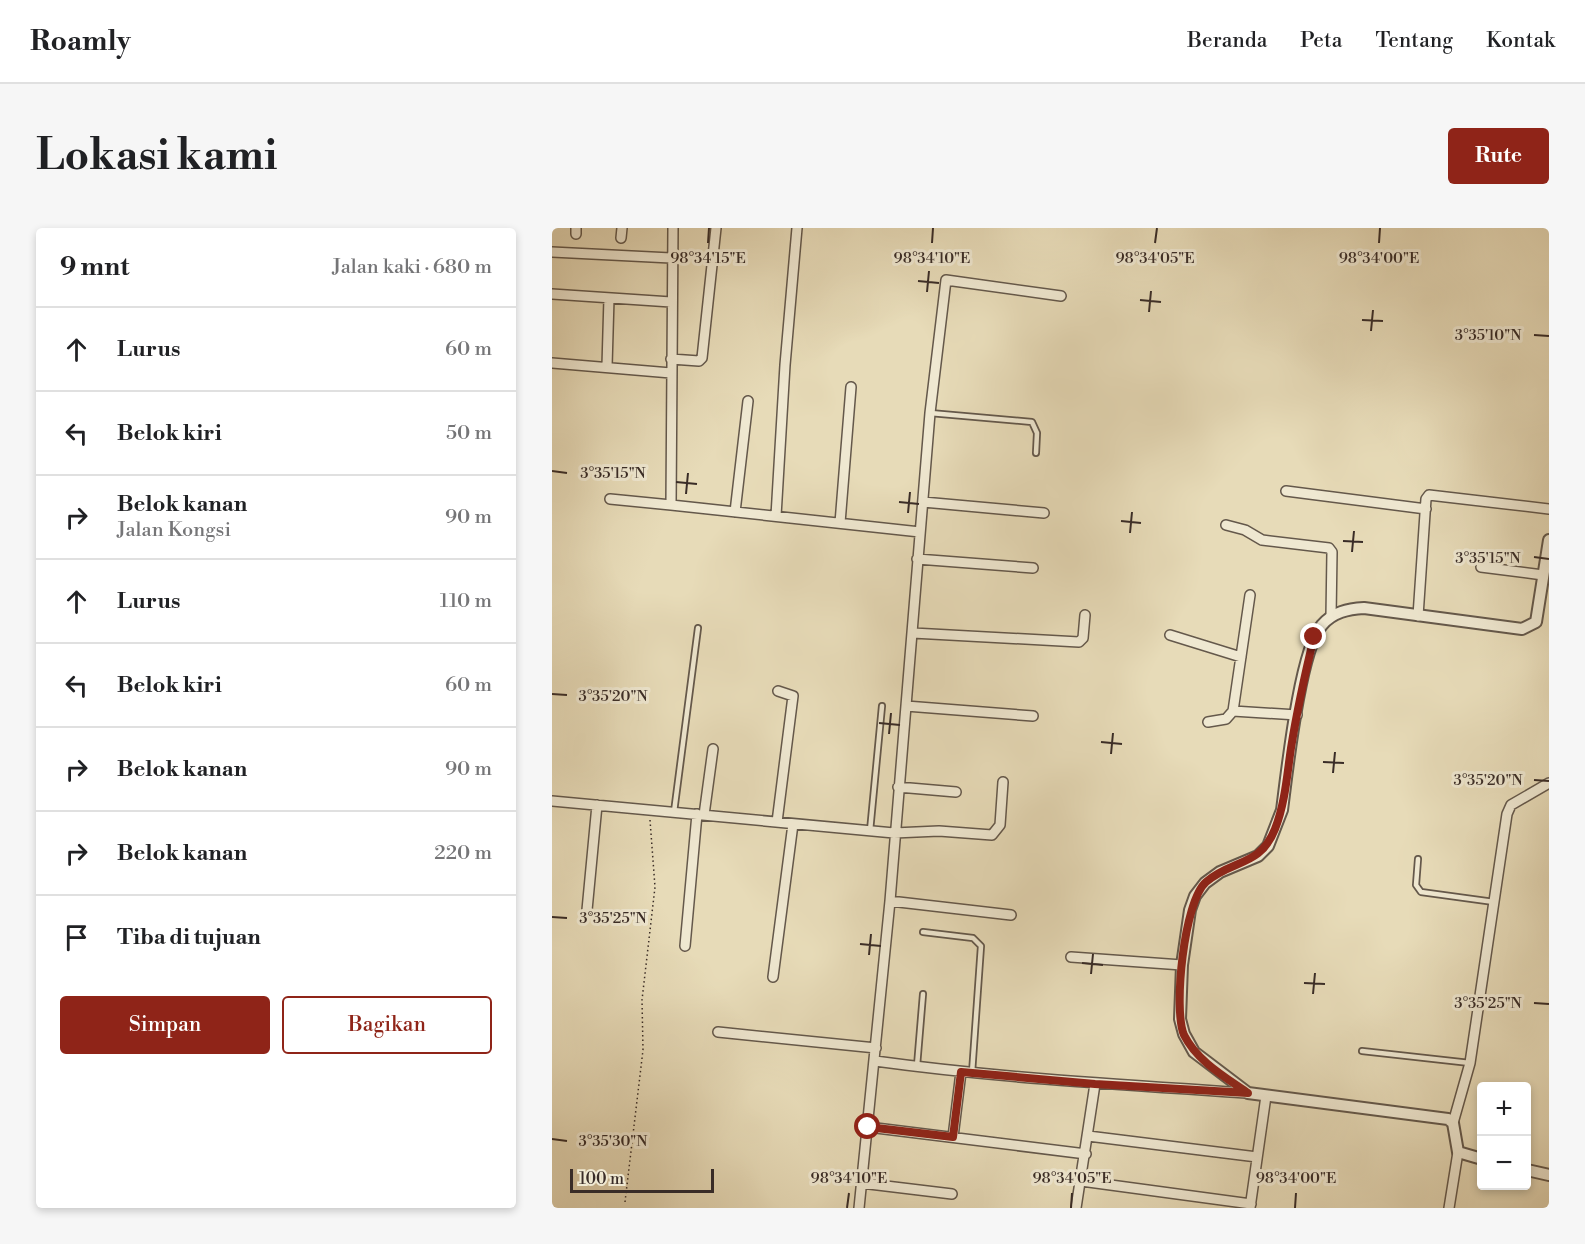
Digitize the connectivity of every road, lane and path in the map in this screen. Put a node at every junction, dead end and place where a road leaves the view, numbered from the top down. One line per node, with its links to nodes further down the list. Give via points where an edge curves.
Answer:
1 (622, 228): 5 (street)
2 (673, 228): 7 (street)
3 (716, 228): 12 (street, via 702,358)
4 (797, 228): 28 (street)
5 (621, 238)
6 (552, 252): 7 (street)
7 (671, 258): 11 (street)
8 (552, 294): 10 (street)
9 (1061, 296): 18 (street, via 946,279)
10 (609, 298): 11 (street); 14 (street)
11 (671, 302): 12 (street)
12 (671, 359): 15 (street)
13 (552, 363): 14 (street)
14 (607, 366): 15 (street)
15 (671, 373): 23 (street)
16 (851, 387): 29 (street)
17 (748, 401): 26 (street)
18 (930, 413): 19 (lane, via 1032,422 1036,425); 22 (street)
19 (1036, 453)
20 (1286, 491): 24 (street)
21 (610, 499): 23 (street)
22 (923, 502): 27 (street); 31 (street)
23 (671, 505): 26 (street)
24 (1426, 509): 25 (street, via 1429,495); 39 (street)
25 (1549, 509)
26 (735, 512): 28 (street)
27 (1044, 513)
28 (776, 516): 29 (street)
29 (840, 523): 31 (street)
30 (1226, 525): 40 (street, via 1262,540 1329,548)
31 (920, 532): 33 (street)
32 (1549, 540): 36 (street)
33 (917, 559): 34 (street); 42 (street)
34 (1033, 567)
35 (1481, 567): 36 (street)
36 (1543, 575): 39 (street, via 1536,622 1530,628)
37 (1250, 595): 44 (street)
38 (1085, 615): 42 (street, via 1083,638 1079,642)
39 (1418, 616): 40 (street, via 1346,609)
40 (1331, 617): 50 (street, via 1314,637)
41 (698, 628): 60 (lane)
42 (913, 633): 47 (street)
43 (1170, 635): 44 (street)
44 (1241, 657): 48 (street)
45 (778, 691): 62 (street, via 794,696)
46 (882, 706): 64 (lane)
47 (906, 706): 49 (street); 55 (street)
48 (1233, 711): 50 (street); 51 (street, via 1226,719)
49 (1033, 716)
50 (1297, 716): 74 (street, via 1281,810 1272,836 1258,856 1220,872 1200,889 1190,910)
51 (1208, 722)
52 (713, 749): 61 (street)
53 (1003, 782): 65 (street, via 996,833)
54 (1549, 783): 68 (street, via 1511,806 1507,814)
55 (898, 787): 56 (street); 65 (street)
56 (956, 792)
57 (552, 801): 58 (street)
58 (597, 805): 59 (street); 69 (street)
59 (649, 810): 60 (street); 101 (path, via 655,887)
60 (675, 812): 61 (street)
61 (700, 815): 62 (street); 72 (street)
62 (777, 822): 63 (street)
63 (793, 824): 64 (street); 75 (street)
64 (870, 831): 65 (street)
65 (894, 833): 67 (street)
66 (1418, 859): 68 (lane, via 1416,885 1421,892)
67 (890, 901): 70 (street); 78 (street)
68 (1494, 902): 81 (street)
69 (587, 910)
70 (1011, 915)
71 (923, 932): 84 (lane, via 973,938 981,946)
72 (686, 946)
73 (1071, 957): 74 (street)
74 (1182, 965): 86 (street, via 1180,1019 1184,1034 1194,1052)
75 (773, 977)
76 (923, 994): 82 (lane)
77 (718, 1032): 78 (street)
78 (876, 1048): 80 (street)
79 (1362, 1051): 81 (lane)
80 (875, 1061): 82 (street); 89 (street)
81 (1470, 1062): 88 (street)
82 (916, 1067): 83 (street)
83 (961, 1072): 84 (street); 91 (street)
84 (972, 1073): 85 (street)
85 (1095, 1084): 86 (street); 90 (street)
86 (1248, 1093): 87 (street)
87 (1266, 1095): 88 (street, via 1448,1119); 94 (street)
88 (1453, 1123): 92 (street)
89 (868, 1127): 91 (street); 99 (street)
90 (1088, 1136): 93 (street); 94 (street)
91 (953, 1137): 93 (street)
92 (1458, 1152): 95 (street); 105 (street)
93 (1086, 1154): 98 (street)
94 (1257, 1157): 102 (street)
95 (1477, 1158)
96 (1531, 1171): 97 (street)
97 (1549, 1175)
98 (1081, 1181): 102 (street); 104 (street)
99 (861, 1183): 100 (street); 103 (street)
100 (952, 1194)
101 (626, 1202)
102 (1250, 1206)
103 (859, 1208)
104 (1076, 1208)
105 (1449, 1208)

